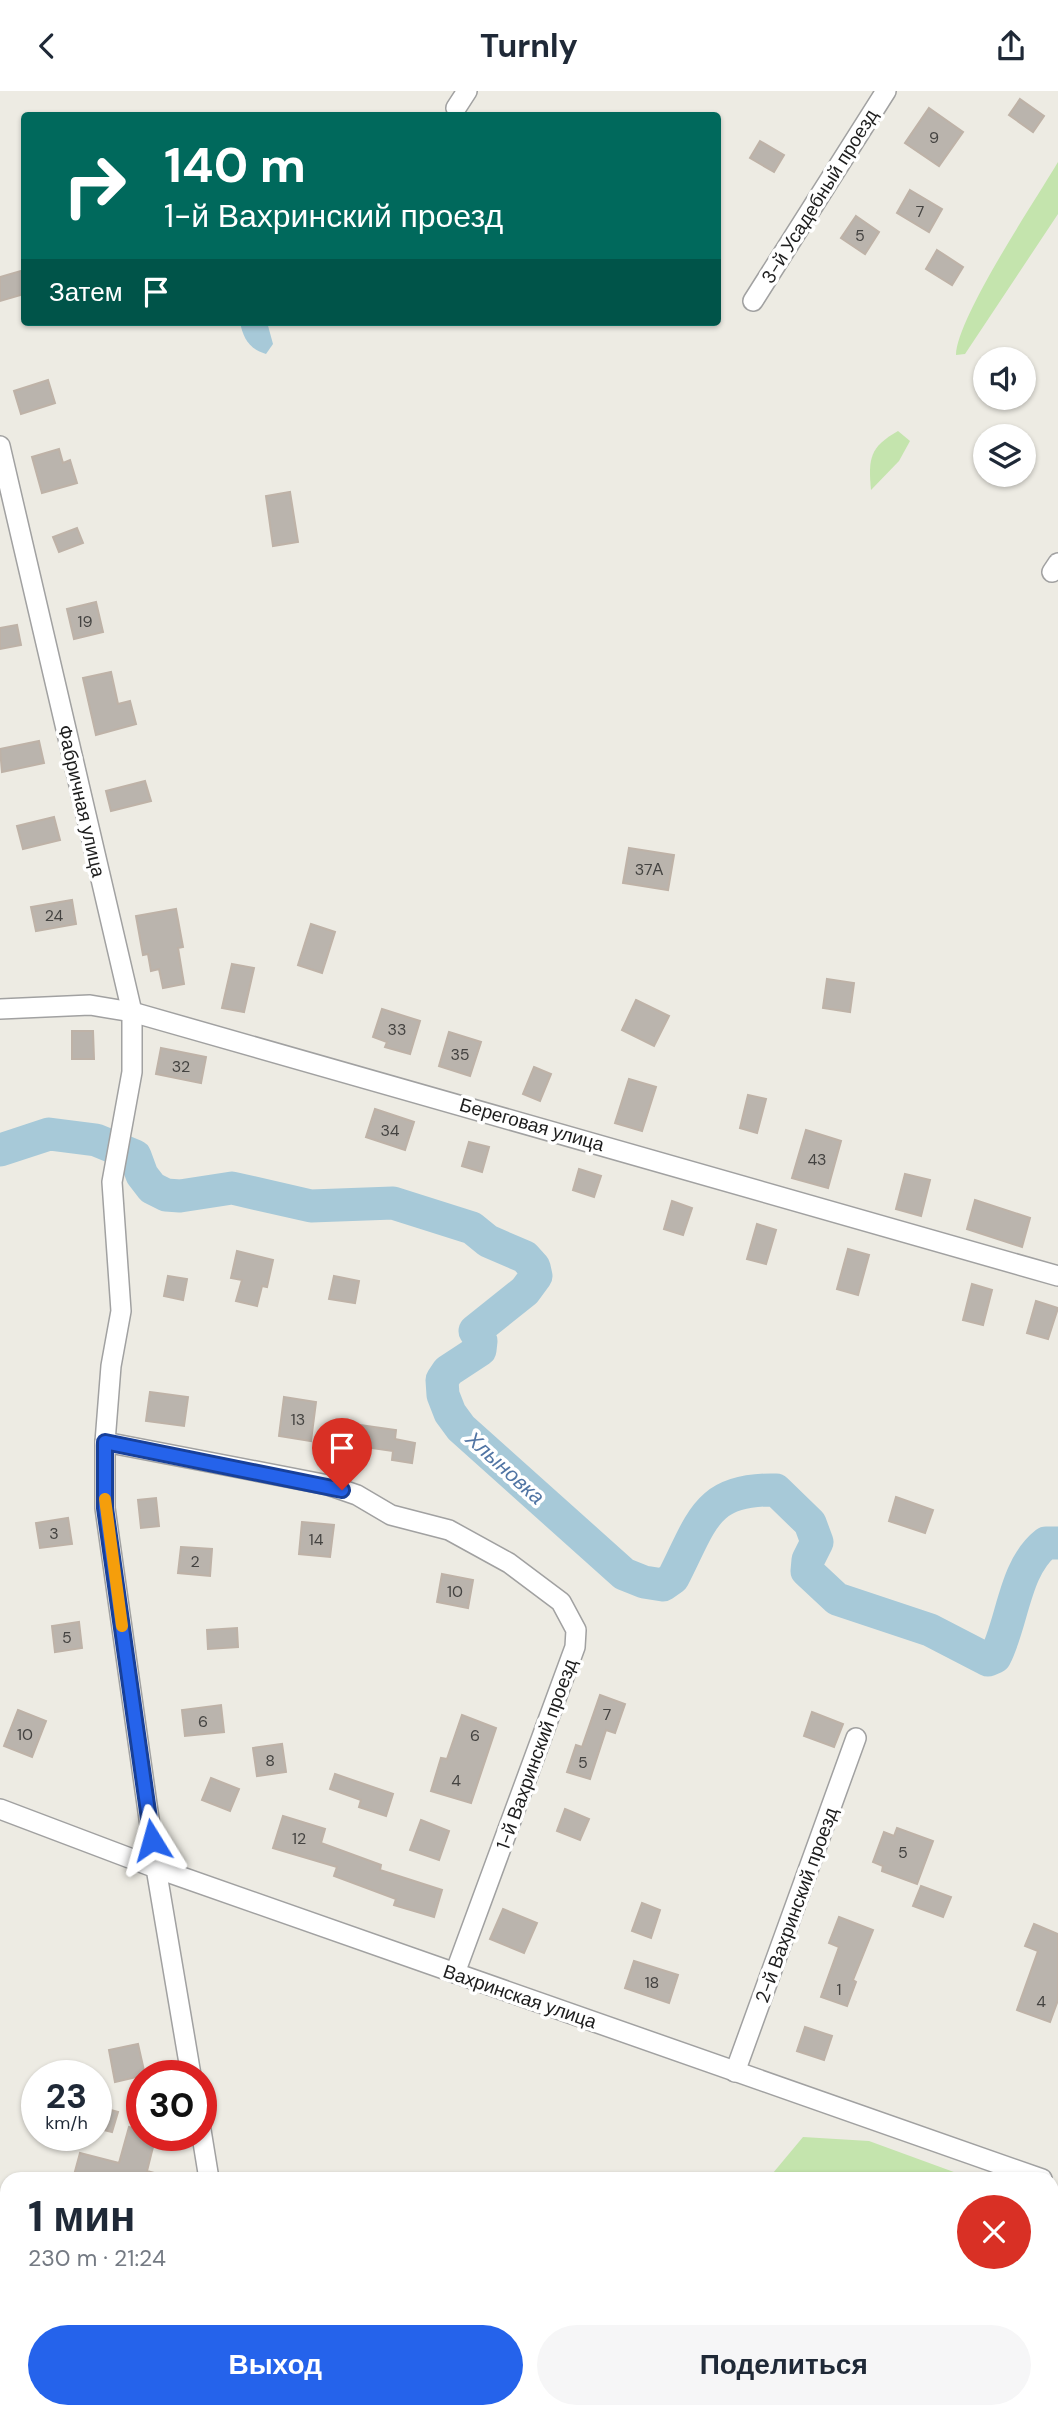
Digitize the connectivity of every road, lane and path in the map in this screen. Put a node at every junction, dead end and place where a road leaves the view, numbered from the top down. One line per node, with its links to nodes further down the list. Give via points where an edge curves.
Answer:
1 (467, 91): 3 (street)
2 (886, 91): 4 (street, 3-й Усадебный проезд)
3 (456, 109)
4 (753, 301)
5 (0, 446): 7 (street, Фабричная улица)
6 (0, 1009): 7 (street, Береговая улица, via 89,1005)
7 (132, 1012): 8 (street, Береговая улица); 9 (street, Фабричная улица, via 132,1072 112,1182 121,1311)
8 (1058, 1276)
9 (105, 1442): 12 (street, Фабричная улица, via 105,1508); 13 (street, 1-й Вахринский проезд, via 328,1485 357,1495 391,1515 449,1530 509,1563 561,1602 576,1630 575,1647)
10 (856, 1738): 15 (street, 2-й Вахринский проезд)
11 (0, 1809): 12 (street, Вахринская улица)
12 (156, 1868): 13 (street, Вахринская улица); 14 (street, Фабричная улица)
13 (456, 1973): 15 (street, Вахринская улица)
14 (188, 2060)
15 (735, 2072): 18 (street, Вахринская улица)
16 (204, 2151): 17 (street)
17 (208, 2172)
18 (1022, 2172)

